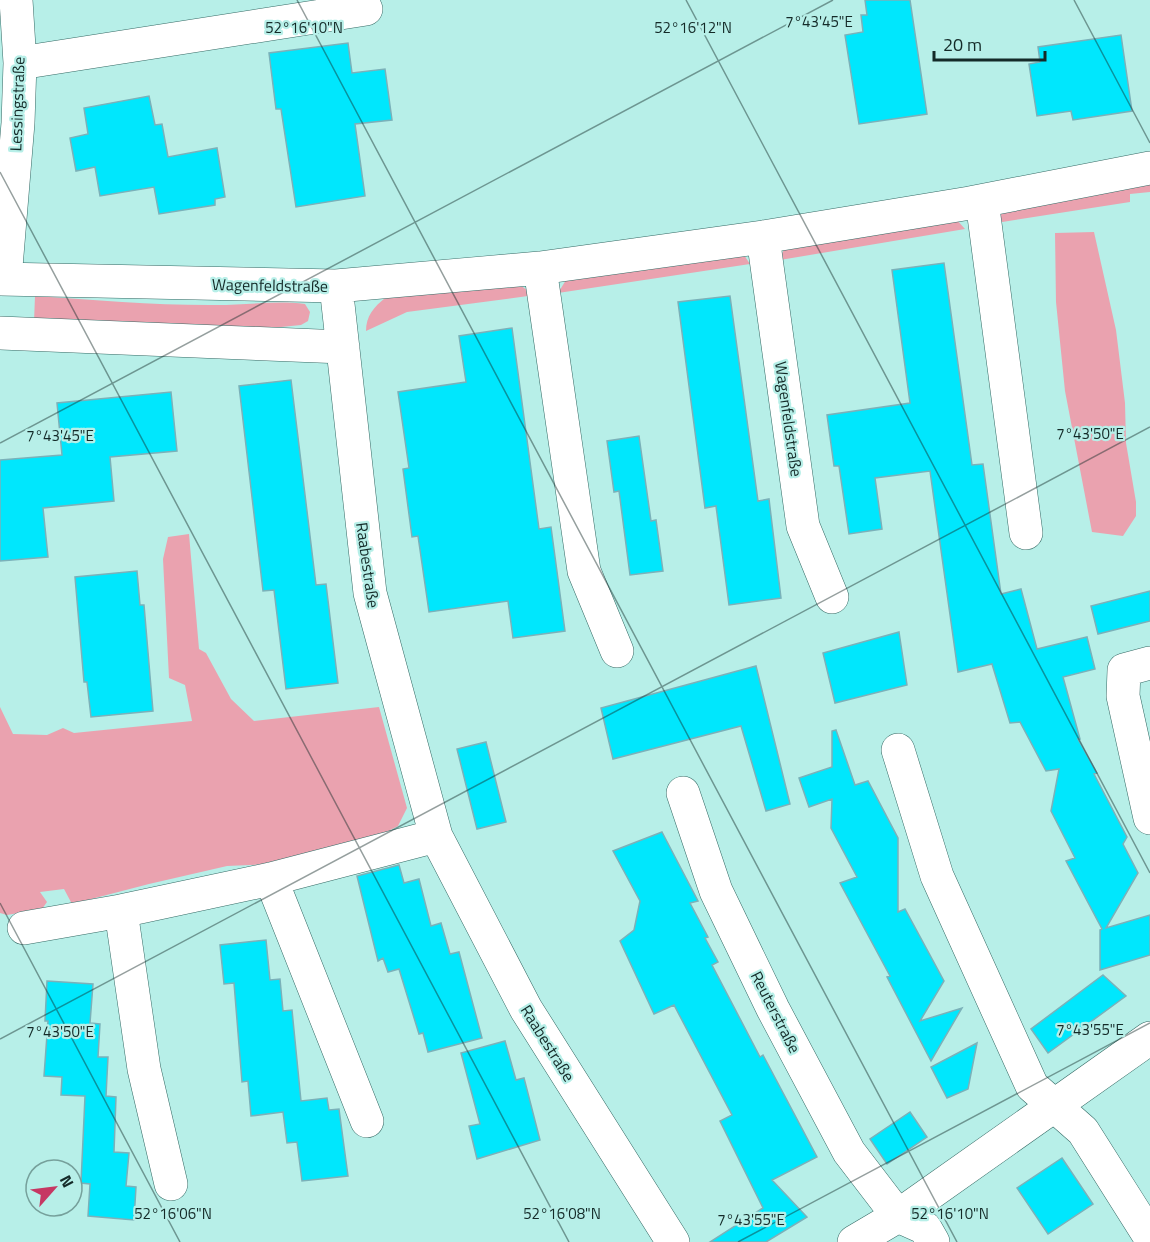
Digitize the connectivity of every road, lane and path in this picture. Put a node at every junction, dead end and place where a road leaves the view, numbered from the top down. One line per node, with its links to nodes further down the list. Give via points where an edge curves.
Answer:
1 (16, 0): 3 (street, Lessingstraße)
2 (366, 9): 3 (street)
3 (21, 63): 8 (street, Lessingstraße)
4 (1150, 168): 5 (street, Wagenfeldstraße)
5 (982, 201): 6 (street, Wagenfeldstraße); 12 (street)
6 (763, 237): 7 (street, Wagenfeldstraße); 13 (street, Wagenfeldstraße, via 803,526)
7 (540, 268): 9 (street, Wagenfeldstraße); 14 (street, via 585,571)
8 (3, 279): 9 (street, Wagenfeldstraße)
9 (336, 286): 11 (street, Raabestraße)
10 (0, 333): 11 (street)
11 (343, 346): 19 (street, Raabestraße, via 370,593)
12 (1026, 533)
13 (832, 597)
14 (617, 651)
15 (1150, 663): 18 (street, via 1124,670 1123,696)
16 (898, 750): 24 (street, via 938,876 1032,1086)
17 (683, 793): 27 (street, Reuterstraße, via 716,891 773,1009 849,1152)
18 (1150, 818)
19 (436, 836): 20 (street); 29 (street, Raabestraße, via 526,1009)
20 (271, 879): 21 (street); 25 (street)
21 (121, 911): 22 (street); 26 (street, via 144,1069)
22 (24, 928)
23 (1150, 1038): 24 (street)
24 (1054, 1107): 27 (street); 28 (street, via 1083,1131)
25 (367, 1121)
26 (171, 1184)
27 (898, 1216): 30 (street); 31 (street, Reuterstraße, via 925,1228)
28 (1150, 1237)
29 (673, 1242)
30 (854, 1242)
31 (933, 1242)

